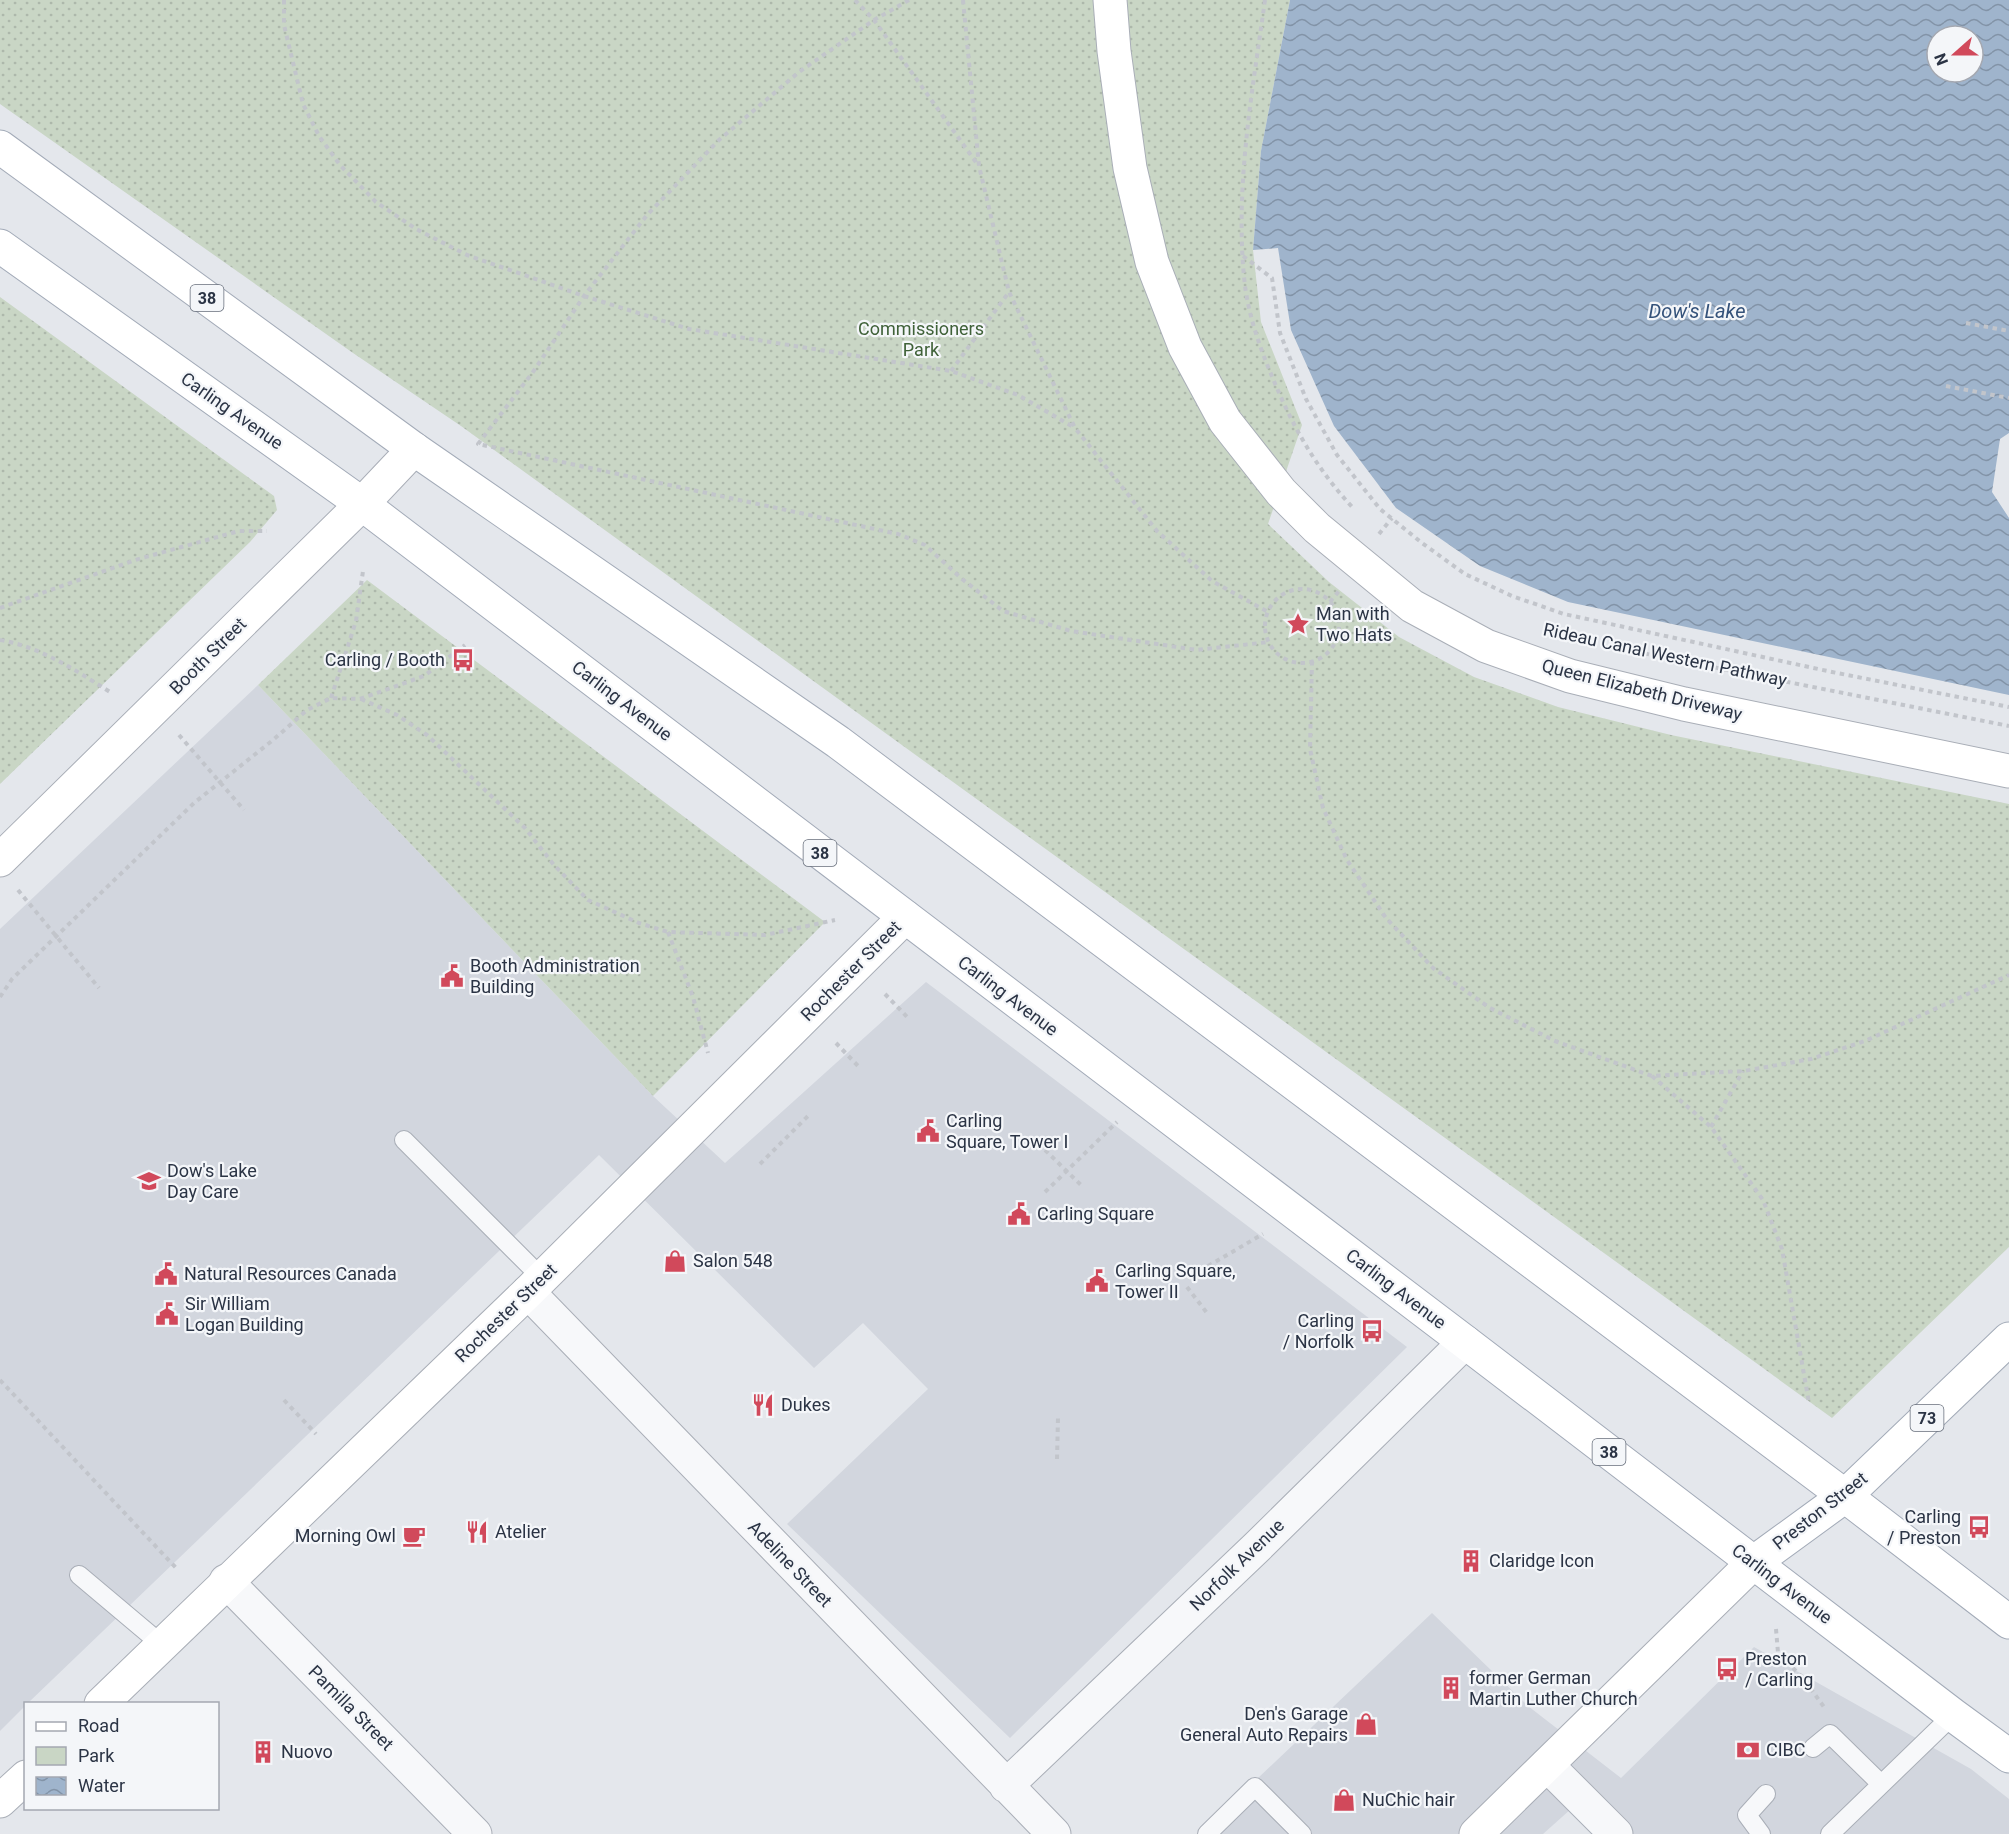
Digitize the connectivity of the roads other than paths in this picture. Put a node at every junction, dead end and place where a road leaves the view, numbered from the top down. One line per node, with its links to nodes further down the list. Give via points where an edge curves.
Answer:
1 (1110, 0): 6 (main road, Queen Elizabeth Driveway, via 1130,168 1152,262 1185,347 1225,421 1281,492 1334,542 1413,606 1486,646 1570,676 1684,704)
2 (0, 147): 4 (main road, 38)
3 (0, 246): 5 (main road, Carling Avenue / 38)
4 (414, 449): 5 (main road, Booth Street); 13 (main road, 38, via 838,742)
5 (362, 504): 7 (main road, Booth Street, via 156,706); 8 (main road, Carling Avenue / 38)
6 (2009, 771)
7 (7, 873)
8 (905, 917): 10 (main road, Rochester Street); 12 (main road, Carling Avenue / 38)
9 (404, 1140): 10 (lane)
10 (535, 1285): 16 (main road, Rochester Street); 26 (street, Adeline Street)
11 (2009, 1339): 13 (main road, Preston Street / 73)
12 (1465, 1342): 14 (main road, Carling Avenue / 38); 26 (street, Norfolk Avenue)
13 (1845, 1496): 14 (main road, Preston Street / 73); 17 (main road, 38)
14 (1753, 1563): 20 (main road, Carling Avenue / 38); 23 (main road, Preston Street / 73)
15 (79, 1575): 18 (lane)
16 (226, 1581): 18 (main road, Rochester Street); 29 (street, Pamilla Street)
17 (2009, 1622)
18 (162, 1644): 19 (main road, Rochester Street)
19 (103, 1702)
20 (1953, 1715): 22 (main road, Carling Avenue / 38); 25 (lane)
21 (1813, 1748): 25 (lane, via 1830,1734)
22 (2009, 1756)
23 (1547, 1765): 33 (main road, Preston Street / 73); 34 (street)
24 (24, 1779): 28 (main road)
25 (1881, 1784): 36 (lane)
26 (1006, 1786): 30 (street, Adeline Street)
27 (1766, 1794): 35 (lane, via 1747,1815)
28 (0, 1802)
29 (475, 1834)
30 (1054, 1834)
31 (1207, 1834): 32 (lane, via 1255,1787)
32 (1302, 1834)
33 (1476, 1834)
34 (1616, 1834)
35 (1761, 1834)
36 (1830, 1834)

